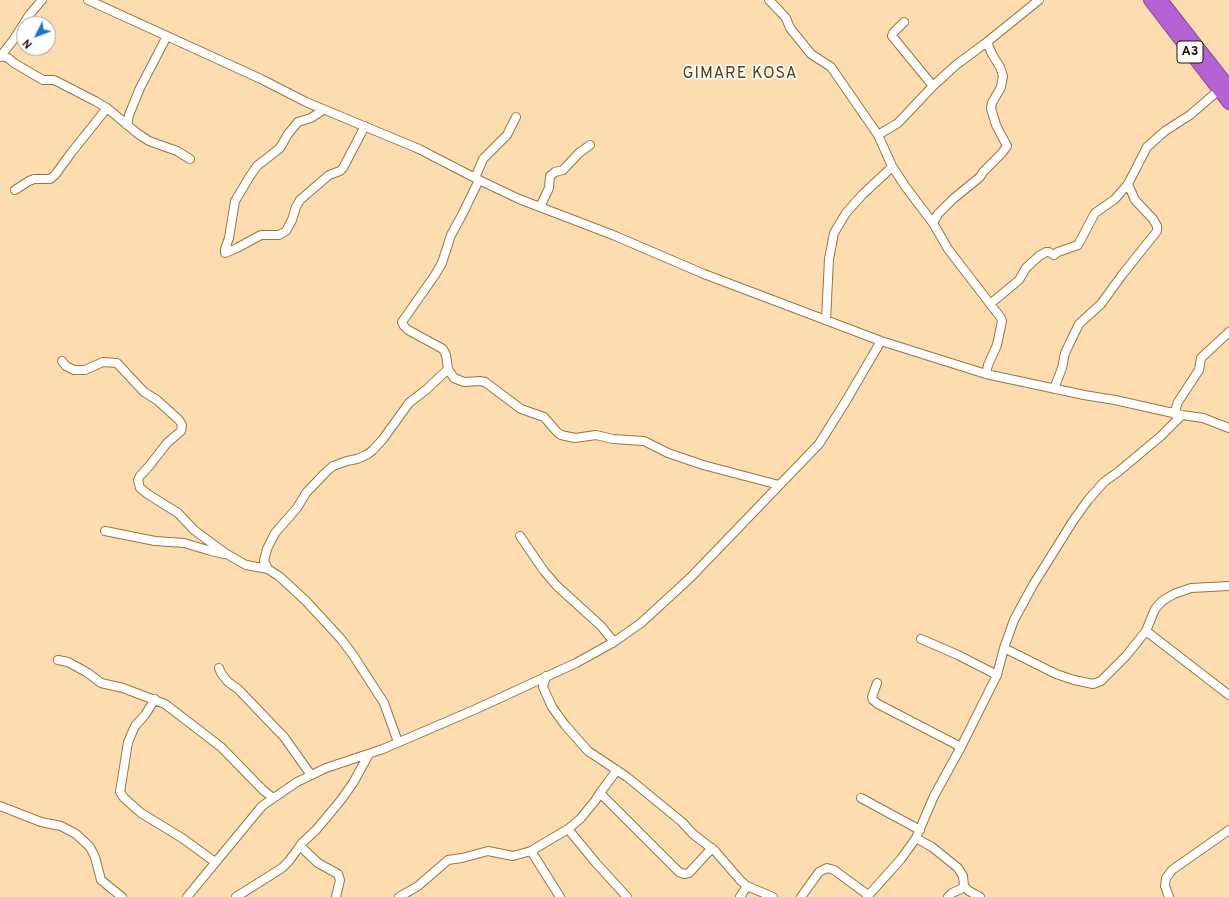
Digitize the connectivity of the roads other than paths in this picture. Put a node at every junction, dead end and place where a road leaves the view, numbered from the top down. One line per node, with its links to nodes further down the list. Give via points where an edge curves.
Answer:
1 (42, 0): 10 (street)
2 (88, 0): 8 (street)
3 (769, 0): 19 (street, via 786,18 790,28 811,54 831,68)
4 (1038, 0): 9 (street)
5 (1150, 0): 12 (highway, A3)
6 (1161, 0): 12 (highway, A3)
7 (904, 22): 11 (street, via 892,36)
8 (167, 36): 15 (street); 17 (street, via 140,88)
9 (987, 42): 11 (street); 27 (street, via 1003,76 991,108 1006,146 980,177 938,214)
10 (0, 56): 14 (street, via 8,58 43,80 60,82)
11 (933, 86): 19 (street, via 903,120)
12 (1224, 89): 13 (highway, A3); 24 (street, via 1152,141 1144,151)
13 (1229, 103)
14 (107, 108): 17 (street); 25 (street, via 55,176 50,179 34,179)
15 (323, 110): 18 (street); 18 (street, via 311,118 298,122 280,148 257,166 250,176 235,201 225,253 261,235 279,235 286,231 300,200 329,175 343,168)
16 (516, 117): 23 (street, via 507,135 482,159)
17 (127, 125): 21 (street, via 150,141)
18 (365, 126): 23 (street, via 419,148)
19 (878, 135): 22 (street)
20 (590, 145): 26 (street, via 563,170 550,175 549,188)
21 (190, 159)
22 (892, 167): 27 (street); 29 (street, via 846,213 834,233 829,259)
23 (477, 179): 26 (street); 33 (street, via 451,235 442,263 402,322 408,330 443,349)
24 (1128, 184): 28 (street, via 1115,199 1095,213 1078,245 1054,255 1046,252 1039,256 1026,268 1019,280); 35 (street, via 1135,200 1153,219 1158,231 1101,304 1079,324 1065,353)
25 (15, 190)
26 (540, 207): 29 (street, via 704,274)
27 (934, 223): 28 (street, via 948,249)
28 (990, 304): 34 (street, via 1002,320 997,345)
29 (826, 320): 31 (street)
30 (1229, 332): 36 (street, via 1201,358 1199,370 1178,402)
31 (881, 341): 34 (street); 38 (street, via 819,444)
32 (62, 361): 41 (street, via 74,370 85,370 103,362 117,363 144,392 179,420 182,425 181,431 167,443 140,476 139,485 149,495 178,513 194,530)
33 (448, 369): 38 (street, via 458,380 485,382 521,409 544,417 561,435 575,438 596,435 644,441 668,453 703,465); 42 (street, via 409,403 373,450 357,459 333,466 306,493 267,549 264,561)
34 (986, 374): 35 (street)
35 (1054, 389): 36 (street)
36 (1178, 414): 37 (street, via 1203,418); 47 (street, via 1161,436 1104,482 1088,500 1033,585 1014,620)
37 (1229, 428)
38 (779, 485): 46 (street, via 690,578 641,623)
39 (105, 531): 41 (street, via 155,541 184,543)
40 (520, 536): 46 (street, via 544,571)
41 (225, 554): 42 (street, via 246,565)
42 (268, 570): 57 (street, via 280,577 306,601 341,639 384,703)
43 (1229, 586): 44 (street, via 1191,588 1168,597 1155,609)
44 (1146, 631): 47 (street, via 1101,681 1092,684 1056,674); 55 (street)
45 (921, 639): 50 (street)
46 (614, 642): 51 (street)
47 (1004, 648): 50 (street)
48 (58, 660): 56 (street, via 88,672 104,684)
49 (219, 668): 61 (street, via 228,682 238,689 284,737)
50 (997, 675): 58 (street)
51 (546, 676): 52 (street); 54 (street)
52 (534, 682): 54 (street); 57 (street)
53 (877, 683): 58 (street, via 872,697 878,704)
54 (543, 687): 60 (street, via 557,715 588,751)
55 (1229, 695)
56 (155, 699): 63 (street, via 214,741); 73 (street, via 135,726 128,742 120,792 131,806)
57 (398, 742): 59 (street)
58 (962, 748): 67 (street, via 934,796)
59 (369, 754): 61 (street); 70 (street, via 342,800)
60 (617, 770): 62 (street); 71 (street)
61 (311, 775): 63 (street)
62 (600, 793): 66 (street, via 586,812); 71 (street, via 679,872 689,872)
63 (273, 798): 73 (street, via 262,806)
64 (861, 798): 67 (street)
65 (0, 806): 77 (street, via 41,822 61,826 76,834 95,856 101,880)
66 (568, 829): 72 (street); 83 (street)
67 (920, 830): 69 (street)
68 (1229, 830): 89 (street, via 1172,870 1166,878 1165,886)
69 (916, 838): 75 (street, via 958,868 963,876); 76 (street, via 901,859)
70 (300, 846): 79 (street, via 282,868); 80 (street, via 318,863 338,874)
71 (712, 848): 74 (street)
72 (531, 851): 81 (street, via 513,856 488,851 448,860 418,886); 82 (street)
73 (215, 862): 78 (street)
74 (747, 886): 84 (street); 85 (street)
75 (964, 886): 87 (street); 88 (street)
76 (867, 896): 86 (street, via 834,870 827,868 819,872)
77 (122, 897)
78 (187, 897)
79 (236, 897)
80 (336, 897)
81 (399, 897)
82 (560, 897)
83 (627, 897)
84 (740, 897)
85 (773, 897)
86 (801, 897)
87 (948, 897)
88 (980, 897)
89 (1169, 897)

